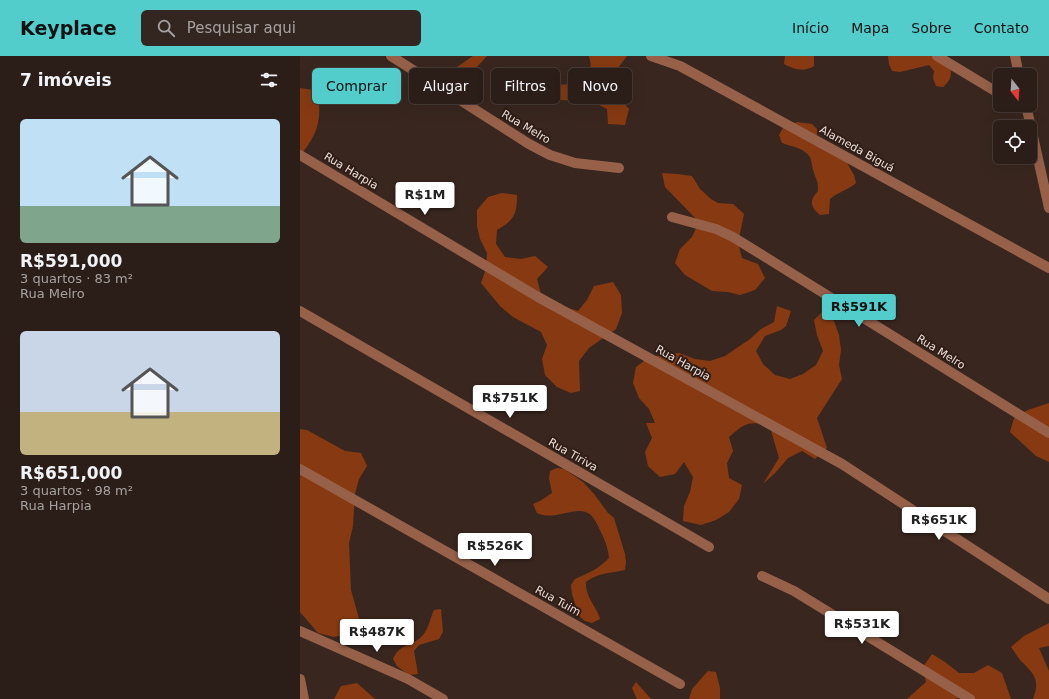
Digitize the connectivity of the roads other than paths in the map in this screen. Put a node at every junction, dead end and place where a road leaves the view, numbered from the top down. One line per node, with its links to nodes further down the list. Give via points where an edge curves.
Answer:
1 (391, 56): 9 (street, Rua Melro, via 543,151 575,163)
2 (651, 56): 12 (street, Alameda Biguá, via 680,66)
3 (937, 56): 6 (street)
4 (1015, 56): 5 (street)
5 (1018, 68)
6 (993, 90)
7 (1025, 112): 10 (street)
8 (300, 155): 18 (street, Rua Harpia, via 538,297 842,464)
9 (619, 168)
10 (1049, 208)
11 (672, 217): 14 (street, Rua Melro, via 733,237)
12 (1049, 268)
13 (300, 311): 16 (street, Rua Tiriva)
14 (1049, 433)
15 (300, 469): 21 (street, Rua Tuim)
16 (709, 547)
17 (762, 576): 24 (street, via 794,591)
18 (1049, 599)
19 (300, 631): 23 (street, via 408,679)
20 (300, 679): 22 (street)
21 (680, 684)
22 (304, 699)
23 (443, 699)
24 (970, 699)

